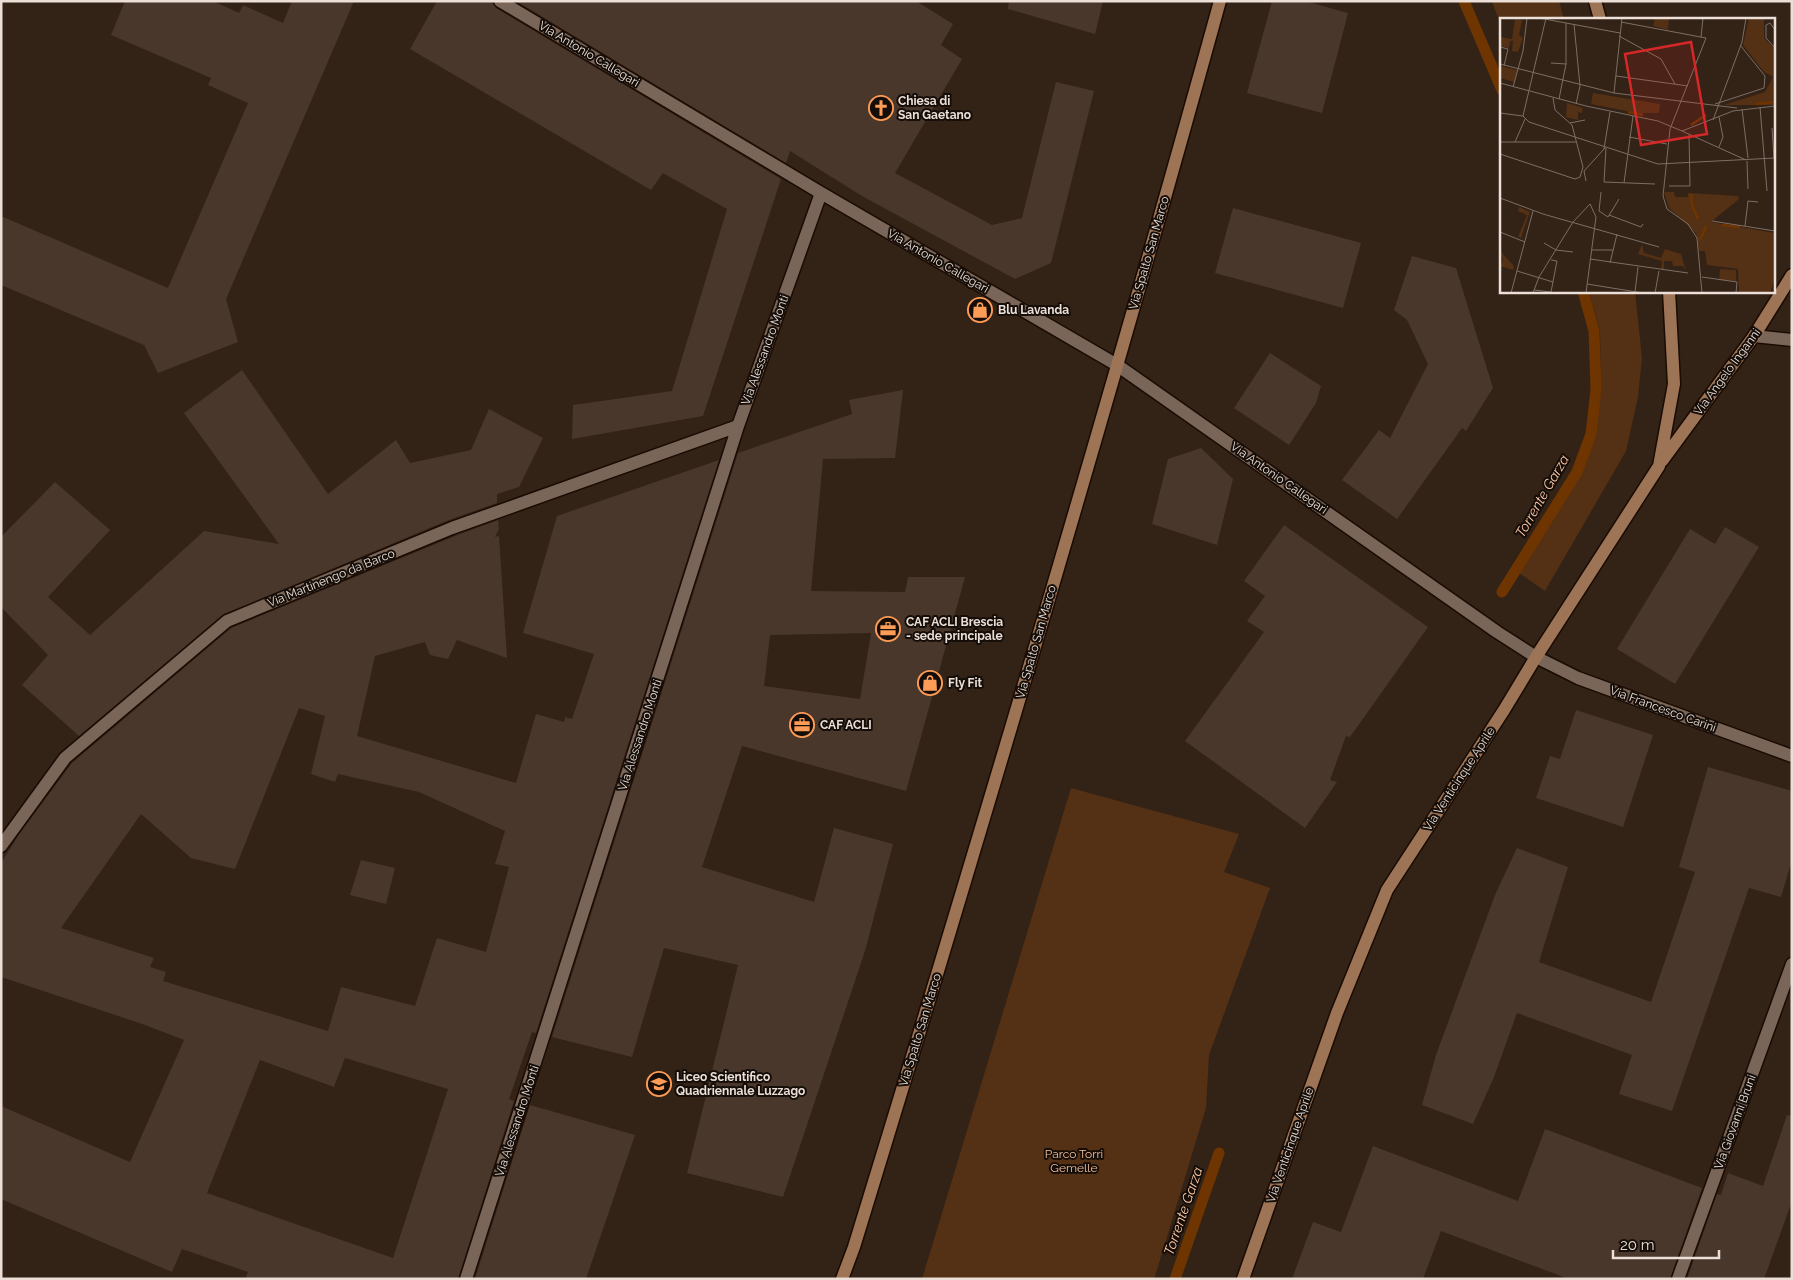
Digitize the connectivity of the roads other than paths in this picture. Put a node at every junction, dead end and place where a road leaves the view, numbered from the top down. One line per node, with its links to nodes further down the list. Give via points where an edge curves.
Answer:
1 (500, 1): 5 (street, Via Antonio Callegari)
2 (1220, 1): 10 (main road, Via Spalto San Marco)
3 (1595, 1): 4 (main road)
4 (1600, 18)
5 (821, 194): 10 (street, Via Antonio Callegari); 11 (street, Via Alessandro Monti)
6 (1792, 275): 8 (main road, Via Angelo Inganni)
7 (1669, 292): 12 (main road, Via Venticinque Aprile, via 1674,384)
8 (1754, 336): 9 (street); 12 (main road, Via Angelo Inganni)
9 (1792, 340)
10 (1117, 364): 13 (street, Via Antonio Callegari); 18 (main road, Via Spalto San Marco, via 974,856)
11 (738, 426): 15 (street, Via Martinengo da Barco, via 452,528 227,621 65,758); 17 (street, Via Alessandro Monti)
12 (1659, 466): 13 (main road, Via Venticinque Aprile)
13 (1536, 657): 14 (street, Via Francesco Carini, via 1578,678); 19 (main road, Via Venticinque Aprile, via 1387,890 1337,1013)
14 (1792, 756)
15 (1, 846)
16 (1792, 964): 20 (street, Via Giovanni Bruni)
17 (466, 1279)
18 (842, 1279)
19 (1243, 1279)
20 (1678, 1279)

